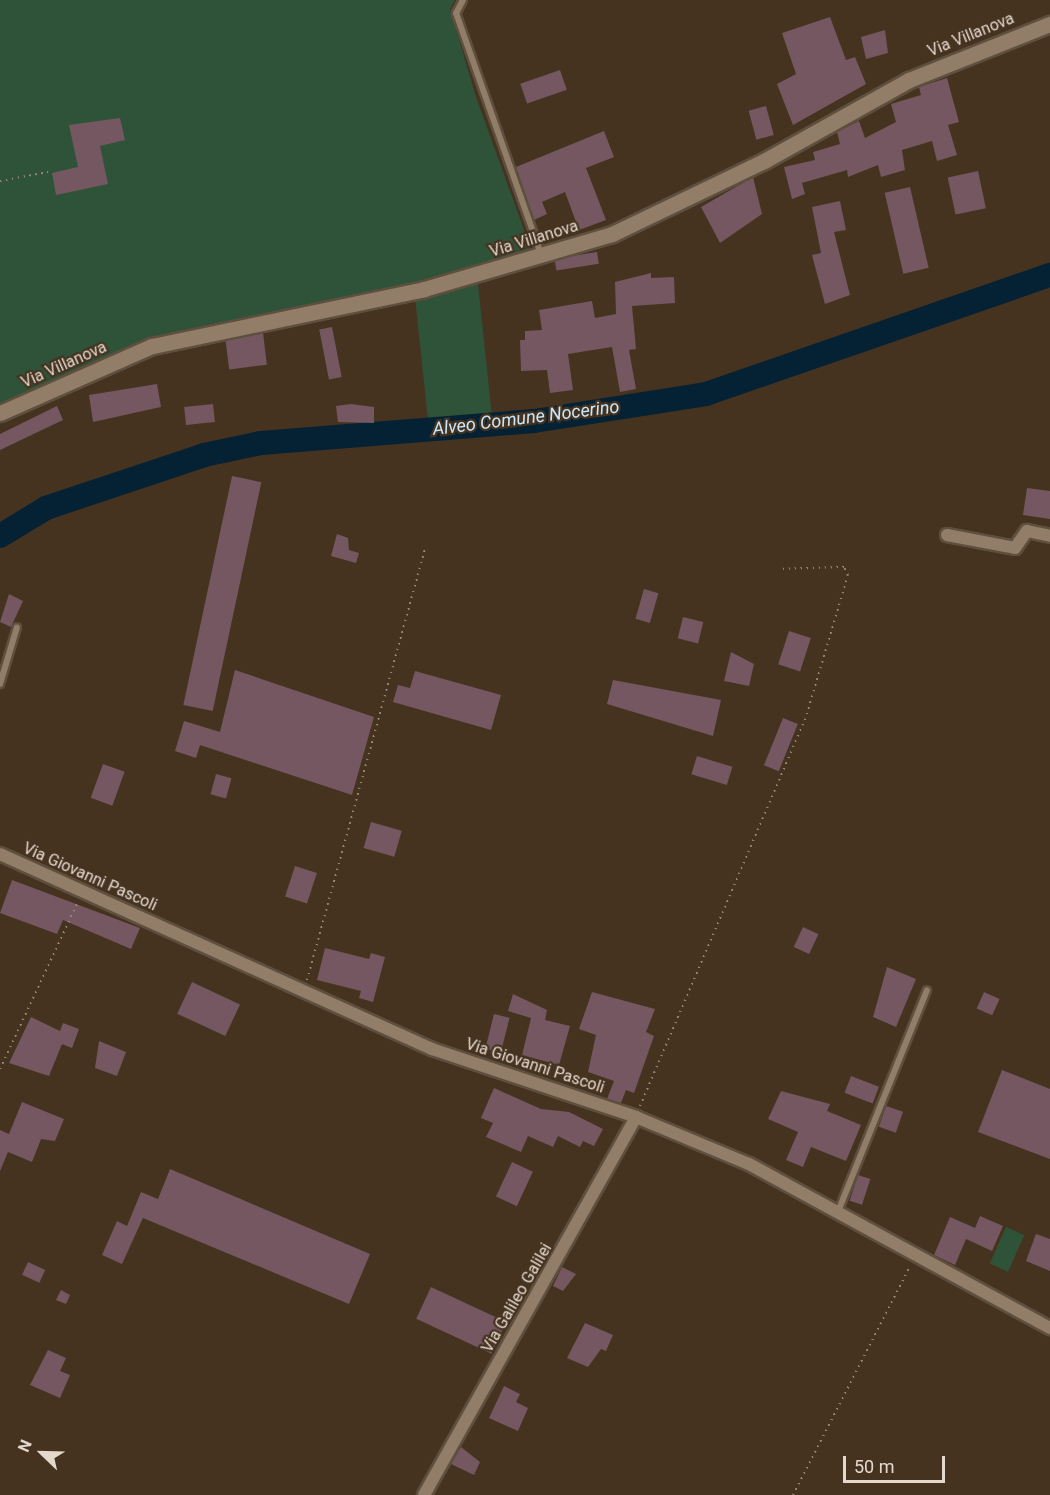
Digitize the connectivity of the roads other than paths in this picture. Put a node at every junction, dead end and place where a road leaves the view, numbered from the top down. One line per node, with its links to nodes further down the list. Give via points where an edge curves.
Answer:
1 (464, 0): 3 (lane, via 456,13)
2 (1050, 24): 3 (main road, Via Villanova, via 909,80 662,213)
3 (543, 258): 4 (main road, Via Villanova, via 361,304 152,346)
4 (0, 412)
5 (947, 535): 6 (street, via 1015,548 1027,531)
6 (1050, 536)
7 (17, 627): 8 (lane)
8 (0, 684)
9 (0, 854): 11 (street, Via Giovanni Pascoli, via 432,1049)
10 (927, 990): 12 (lane)
11 (636, 1117): 12 (street, Via Giovanni Pascoli, via 749,1164); 14 (street, Via Galileo Galilei)
12 (837, 1214): 13 (street, Via Giovanni Pascoli)
13 (1050, 1328)
14 (424, 1495)

